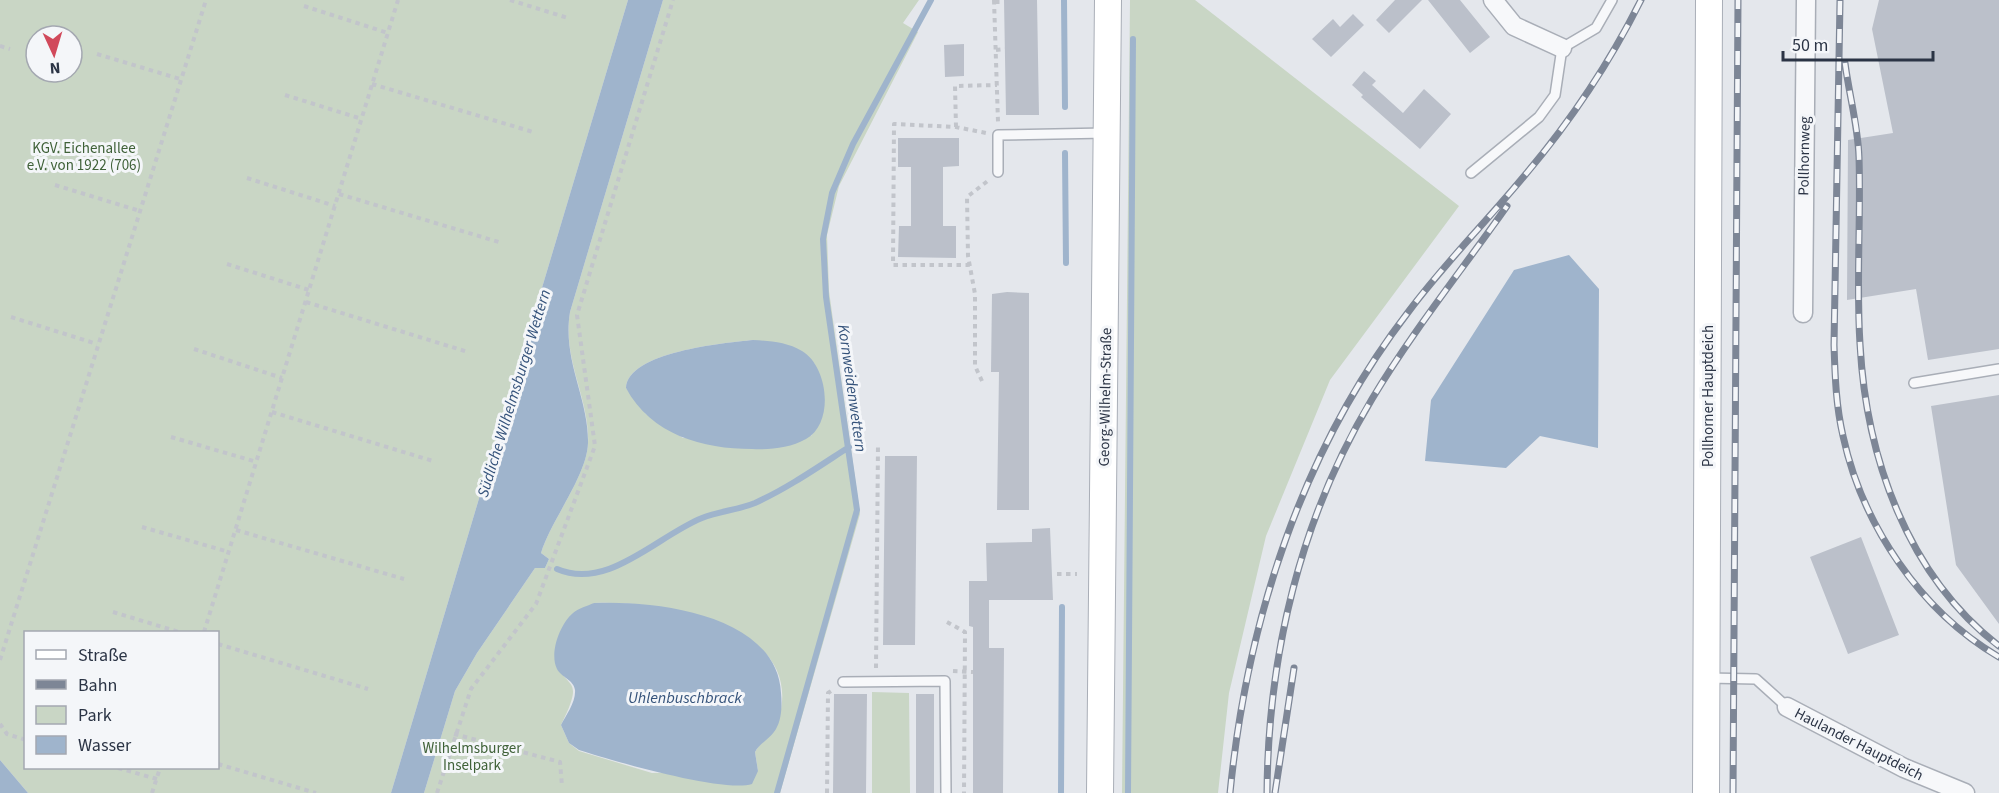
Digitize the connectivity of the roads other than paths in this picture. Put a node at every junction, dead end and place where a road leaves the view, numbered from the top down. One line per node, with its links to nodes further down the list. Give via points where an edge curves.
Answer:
1 (1108, 0): 7 (main road, Georg-Wilhelm-Straße)
2 (1493, 0): 6 (street, via 1514,26)
3 (1612, 0): 6 (lane, via 1596,28)
4 (1709, 0): 13 (main road, Pollhorner Hauptdeich)
5 (1806, 0): 10 (street, Pollhornweg)
6 (1562, 48): 9 (lane, via 1555,95 1539,117)
7 (1108, 133): 8 (lane, via 998,135); 17 (main road, Georg-Wilhelm-Straße)
8 (998, 172)
9 (1471, 173)
10 (1803, 313)
11 (1999, 369): 12 (lane)
12 (1914, 383)
13 (1706, 678): 15 (lane, via 1756,679); 18 (main road, Pollhorner Hauptdeich)
14 (843, 682): 16 (lane, via 945,681)
15 (1787, 707): 19 (street, Haulander Hauptdeich, via 1904,768)
16 (946, 793)
17 (1100, 793)
18 (1706, 793)
19 (1965, 793)

